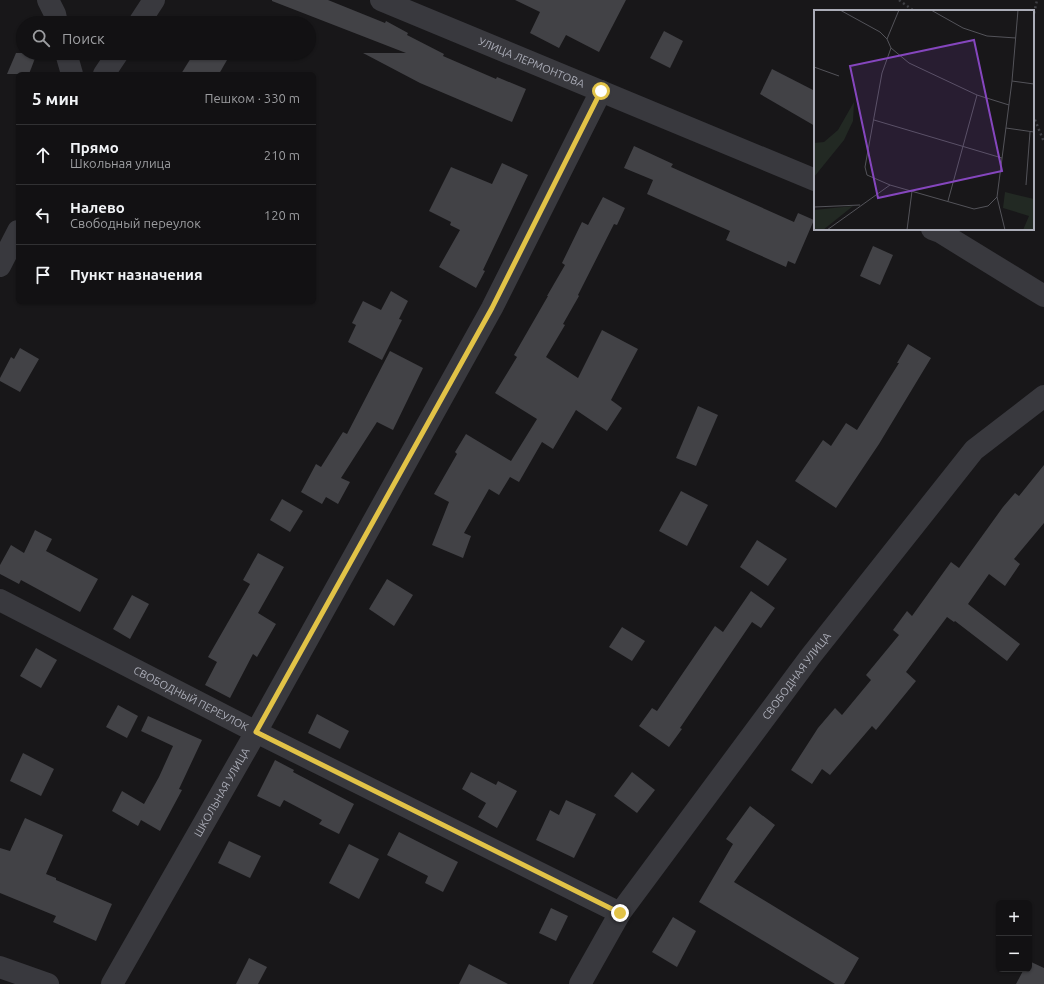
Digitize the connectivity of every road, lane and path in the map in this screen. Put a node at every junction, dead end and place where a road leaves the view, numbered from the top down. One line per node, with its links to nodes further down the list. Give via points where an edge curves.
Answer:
1 (48, 0): 8 (street)
2 (154, 0): 9 (street)
3 (381, 0): 14 (street, УЛИЦА ЛЕРМОНТОВА)
4 (900, 0): 6 (path)
5 (1037, 0): 7 (path)
6 (913, 10)
7 (1034, 14)
8 (56, 16)
9 (144, 16)
10 (68, 60): 12 (street)
11 (113, 60): 13 (street)
12 (71, 72)
13 (105, 72)
14 (601, 91): 17 (street, УЛИЦА ЛЕРМОНТОВА); 24 (street, ШКОЛЬНАЯ УЛИЦА, via 492,308)
15 (1034, 117): 16 (path)
16 (1044, 142)
17 (814, 180)
18 (935, 230): 21 (street)
19 (16, 235): 20 (street)
20 (0, 266)
21 (1044, 296)
22 (1044, 396): 25 (street, СВОБОДНАЯ УЛИЦА, via 974,450 810,657)
23 (0, 600): 24 (street, СВОБОДНЫЙ ПЕРЕУЛОК)
24 (256, 732): 25 (street, СВОБОДНЫЙ ПЕРЕУЛОК); 28 (street, ШКОЛЬНАЯ УЛИЦА)
25 (620, 913): 29 (street, СВОБОДНАЯ УЛИЦА)
26 (0, 967): 27 (street)
27 (48, 984)
28 (112, 984)
29 (580, 984)

